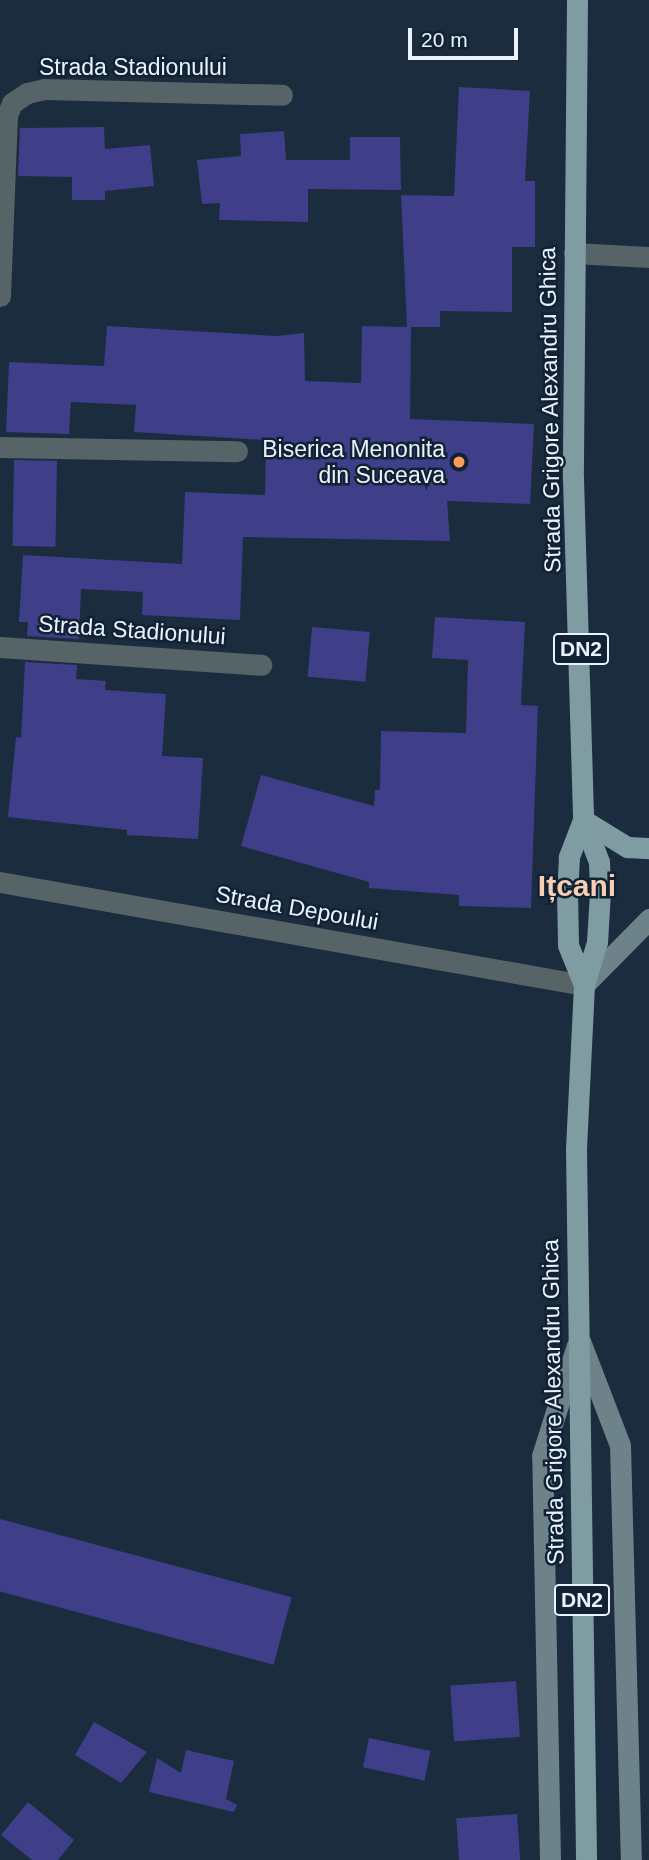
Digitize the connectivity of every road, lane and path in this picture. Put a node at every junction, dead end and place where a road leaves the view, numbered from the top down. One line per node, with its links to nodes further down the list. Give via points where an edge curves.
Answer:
1 (577, 0): 4 (main road, Strada Grigore Alexandru Ghica / DN2)
2 (282, 95): 3 (street, Strada Stadionului, via 44,89)
3 (4, 105): 6 (street, Strada Stadionului)
4 (574, 253): 5 (street); 11 (main road, Strada Grigore Alexandru Ghica / DN2, via 573,478)
5 (649, 257)
6 (0, 296)
7 (0, 447): 8 (street)
8 (237, 451)
9 (0, 647): 10 (street, Strada Stadionului)
10 (261, 665)
11 (583, 820): 12 (main road, via 627,847); 15 (main road, Strada Grigore Alexandru Ghica / DN2, via 599,862 600,892 597,942); 15 (main road, Strada Grigore Alexandru Ghica / DN2, via 569,857 567,891 568,945)
12 (649, 848)
13 (0, 883): 15 (street, Strada Depoului)
14 (649, 919): 15 (main road)
15 (584, 985): 16 (main road, Strada Grigore Alexandru Ghica / DN2, via 576,1149)
16 (579, 1340): 17 (main road, via 542,1456); 18 (main road, Strada Grigore Alexandru Ghica / DN2); 19 (main road, via 620,1445)
17 (550, 1860)
18 (586, 1860)
19 (631, 1860)

